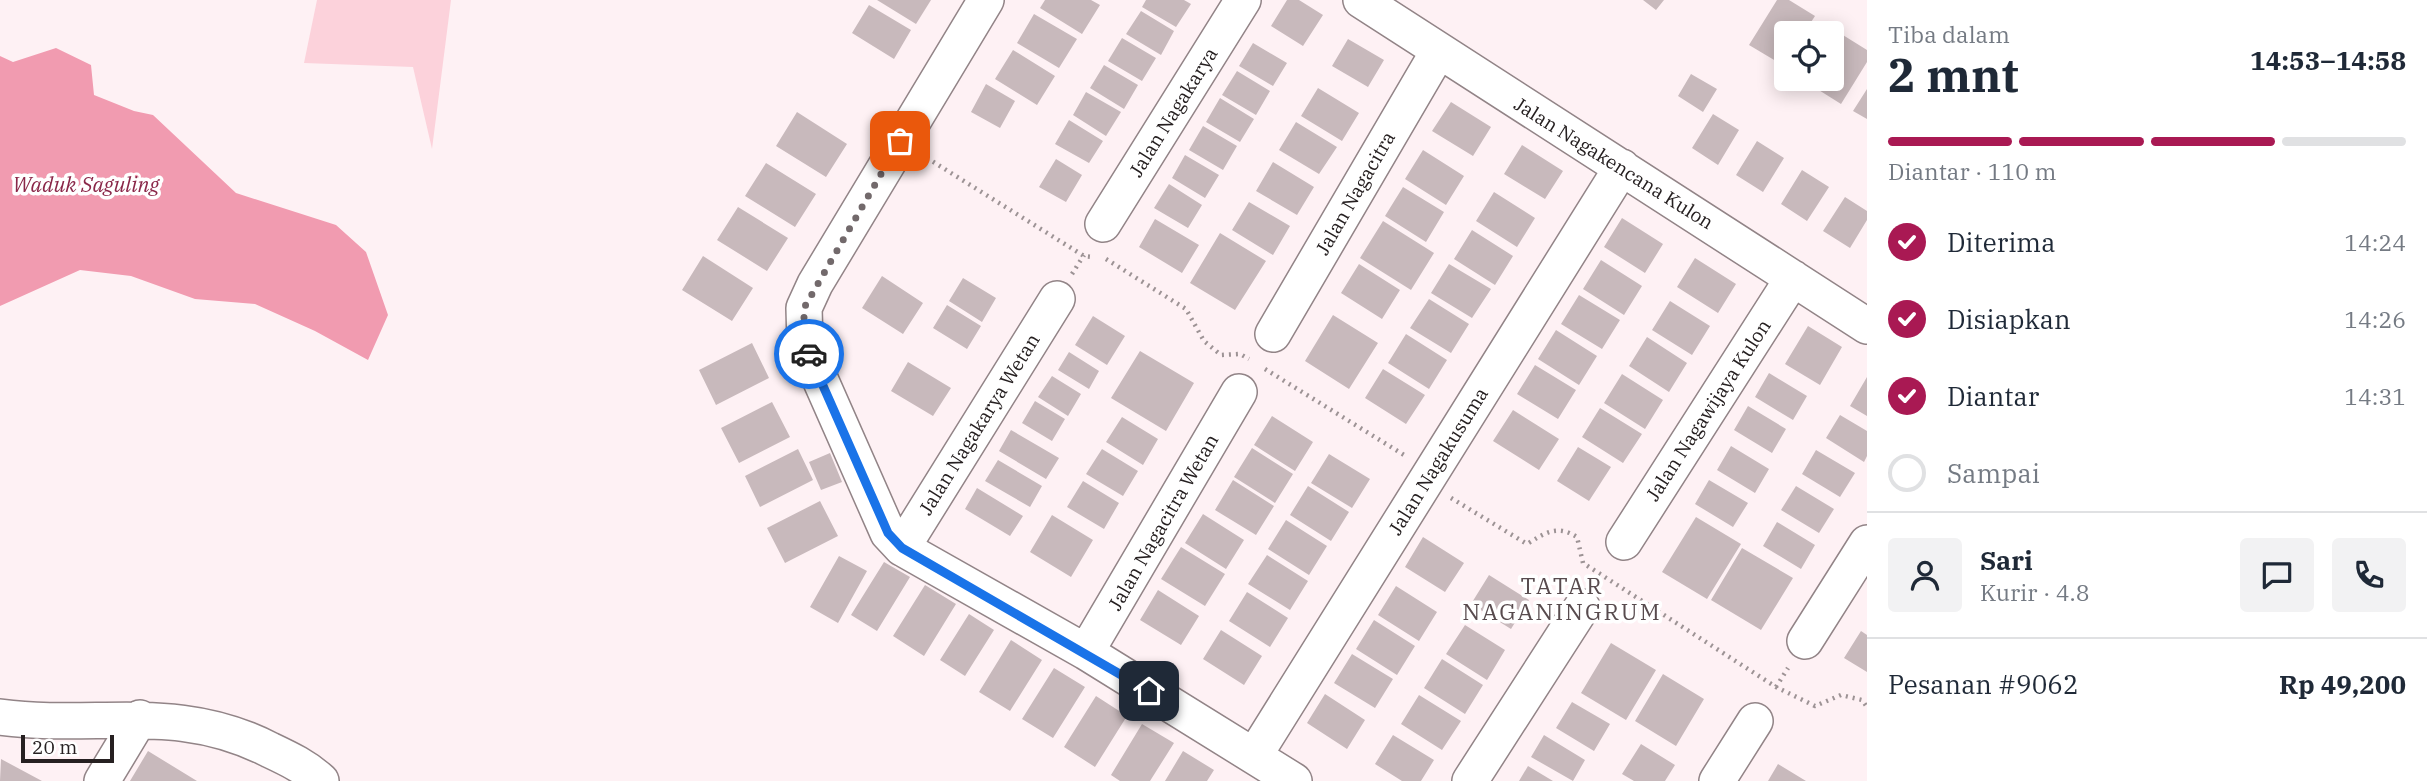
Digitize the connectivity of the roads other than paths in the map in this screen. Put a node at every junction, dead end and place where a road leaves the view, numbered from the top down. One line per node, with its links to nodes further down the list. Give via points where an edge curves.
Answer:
1 (986, 0): 14 (street, via 804,308 804,345 888,533)
2 (1242, 0): 6 (street, Jalan Nagakarya)
3 (1361, 0): 4 (street, Jalan Nagakencana Kulon)
4 (1438, 52): 5 (street, Jalan Nagakencana Kulon); 10 (street, Jalan Nagacitra)
5 (1622, 167): 7 (street, Jalan Nagakencana Kulon); 21 (street, Jalan Nagakusuma)
6 (1103, 224)
7 (1793, 278): 9 (street, Jalan Nagakencana Kulon); 12 (street, Jalan Nagawijaya Kulon)
8 (1057, 299): 14 (street, Jalan Nagakarya Wetan)
9 (1867, 326)
10 (1273, 334)
11 (1239, 392): 17 (street, Jalan Nagacitra Wetan)
12 (1624, 542)
13 (1867, 543): 16 (street)
14 (902, 548): 17 (street)
15 (1582, 607): 25 (street)
16 (1805, 641)
17 (1086, 652): 21 (street)
18 (0, 717): 19 (street, via 27,721)
19 (140, 718): 22 (street); 23 (street, via 175,720 242,735 308,769)
20 (1755, 721): 26 (street)
21 (1254, 756): 24 (street)
22 (102, 781)
23 (321, 781)
24 (1294, 781)
25 (1470, 781)
26 (1717, 781)

